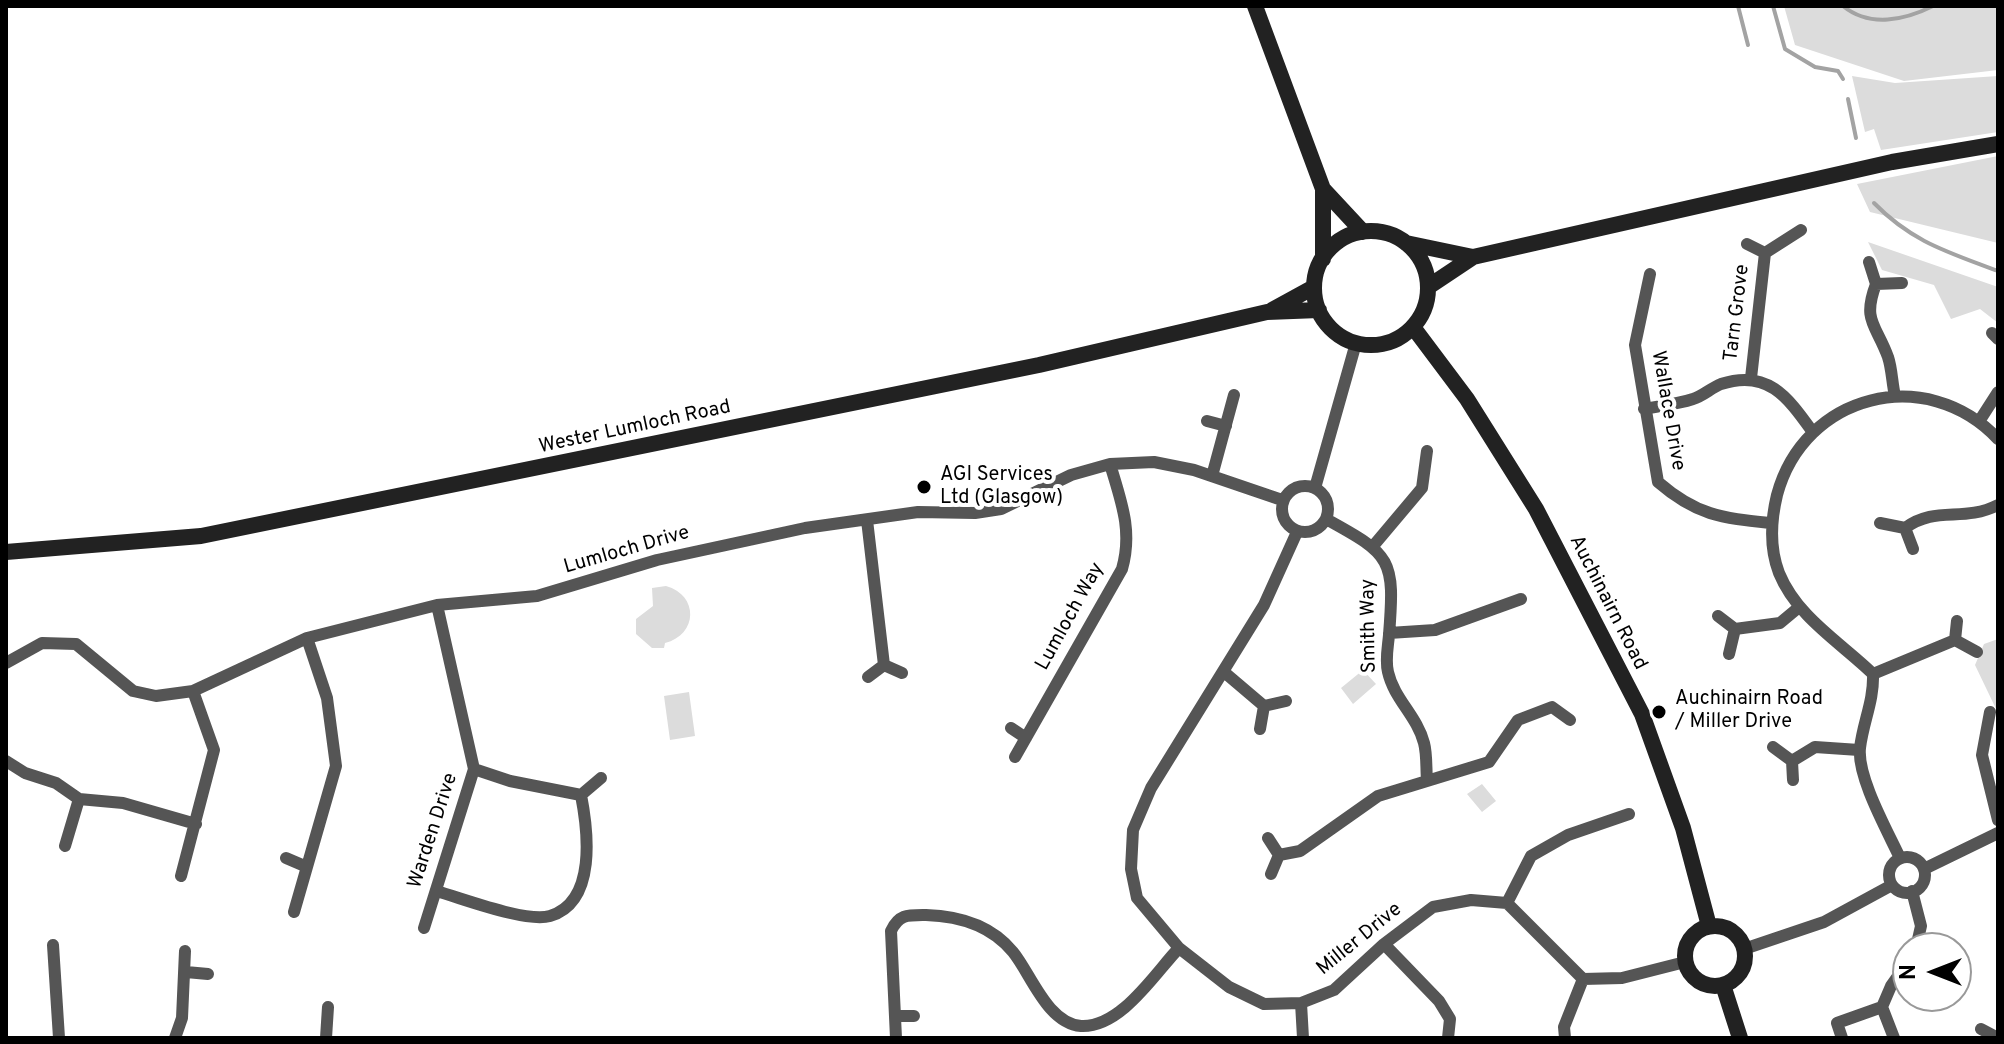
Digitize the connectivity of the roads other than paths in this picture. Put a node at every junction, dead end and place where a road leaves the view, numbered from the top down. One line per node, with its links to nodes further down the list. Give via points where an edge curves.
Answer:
1 (1255, 6): 3 (main road)
2 (1998, 144): 9 (main road, via 1892,162)
3 (1323, 189): 5 (main road); 10 (main road)
4 (1801, 230): 8 (street, Tarn Grove)
5 (1363, 232): 6 (main road); 10 (main road, via 1347,237)
6 (1406, 243): 9 (main road); 16 (main road, via 1421,263)
7 (1747, 244): 8 (street, Tarn Grove)
8 (1765, 253): 21 (street, Tarn Grove)
9 (1473, 257): 16 (main road)
10 (1323, 259): 15 (main road)
11 (1869, 262): 14 (street)
12 (1650, 274): 25 (street, Wallace Drive, via 1635,345)
13 (1902, 283): 14 (street)
14 (1876, 284): 24 (street, via 1870,324 1887,356)
15 (1314, 287): 17 (main road); 18 (main road, Wester Lumloch Road)
16 (1428, 287): 19 (main road, via 1422,315)
17 (1319, 310): 18 (main road, Wester Lumloch Road); 20 (main road, via 1341,336)
18 (1267, 312): 45 (main road, Wester Lumloch Road, via 1039,365 201,536)
19 (1413, 327): 20 (main road, via 1387,343); 101 (main road, Auchinairn Road, via 1467,399 1536,509 1642,714 1683,828)
20 (1356, 343): 34 (street)
21 (1751, 378): 25 (street, via 1718,385 1696,399); 29 (street, via 1791,402)
22 (1998, 392): 26 (street)
23 (1234, 395): 28 (street)
24 (1895, 396): 26 (street, via 1937,400); 29 (street, via 1849,407)
25 (1644, 409): 39 (street, Wallace Drive, via 1658,482 1682,503 1716,518)
26 (1980, 420): 30 (street)
27 (1207, 421): 28 (street)
28 (1226, 426): 33 (street)
29 (1812, 431): 39 (street, via 1784,469)
30 (1998, 439)
31 (1427, 451): 43 (street, via 1422,488)
32 (1110, 464): 33 (street, Lumloch Drive, via 1154,462); 38 (street, Lumloch Drive, via 1071,475 1001,509); 70 (street, Lumloch Way, via 1128,522 1122,569)
33 (1212, 476): 35 (street, Lumloch Drive)
34 (1315, 488): 35 (street, via 1303,486); 37 (street, via 1326,499)
35 (1282, 500): 42 (street, via 1285,522)
36 (1998, 505): 41 (street, via 1980,514 1921,516)
37 (1326, 519): 42 (street, via 1312,532); 43 (street)
38 (867, 520): 47 (street, Lumloch Drive, via 657,560 537,596); 58 (street)
39 (1770, 523): 48 (street, via 1778,571)
40 (1880, 523): 41 (street)
41 (1905, 528): 44 (street)
42 (1297, 532): 59 (street, Miller Drive, via 1264,605)
43 (1374, 545): 52 (street, Smith Way, via 1387,563 1392,586)
44 (1913, 549)
45 (6, 552)
46 (1521, 599): 52 (street, via 1435,630)
47 (437, 605): 53 (street, Lumloch Drive); 77 (street, Warden Drive)
48 (1798, 608): 51 (street, via 1780,623); 61 (street)
49 (1718, 616): 51 (street)
50 (1957, 621): 54 (street)
51 (1735, 629): 56 (street)
52 (1389, 633): 79 (street, Smith Way, via 1386,668 1393,693 1424,742)
53 (307, 638): 63 (street, Lumloch Drive); 92 (street, via 327,698 336,766)
54 (1955, 640): 55 (street); 61 (street)
55 (1977, 652)
56 (1729, 654)
57 (6, 663): 63 (street, Lumloch Drive, via 42,643 76,644 133,691 156,696)
58 (884, 665): 60 (street); 62 (street)
59 (1224, 672): 65 (street); 106 (street, Miller Drive, via 1151,788 1133,830 1131,869 1137,898)
60 (902, 673)
61 (1873, 674): 73 (street, via 1874,696)
62 (868, 677)
63 (193, 691): 85 (street, via 214,750)
64 (1286, 701): 65 (street)
65 (1264, 706): 69 (street)
66 (1990, 712): 71 (street)
67 (1570, 720): 79 (street, via 1552,707 1518,720 1489,762)
68 (1011, 728): 70 (street)
69 (1260, 729)
70 (1026, 738): 74 (street, Lumloch Way)
71 (1991, 739): 84 (street, via 1982,755)
72 (1773, 747): 76 (street)
73 (1859, 750): 76 (street, via 1815,747); 91 (street, via 1868,786)
74 (1015, 757)
75 (6, 761): 82 (street)
76 (1792, 761): 80 (street)
77 (474, 769): 81 (street); 97 (street, Warden Drive)
78 (601, 778): 81 (street)
79 (1427, 780): 89 (street, via 1378,796 1300,851)
80 (1793, 780)
81 (581, 795): 97 (street, via 588,850 570,904 549,917 526,915)
82 (79, 799): 85 (street, via 123,803); 88 (street)
83 (1629, 814): 99 (street, via 1568,835 1531,856)
84 (1998, 820)
85 (196, 824): 95 (street)
86 (1998, 833): 93 (street)
87 (1268, 838): 89 (street)
88 (65, 846)
89 (1279, 855): 94 (street)
90 (286, 858): 92 (street)
91 (1900, 858): 93 (street, via 1915,859); 96 (street, via 1889,871)
92 (307, 867): 100 (street)
93 (1924, 869): 98 (street, via 1920,886)
94 (1271, 874)
95 (181, 876)
96 (1892, 885): 98 (street, via 1904,893); 107 (street, via 1824,922)
97 (436, 891): 102 (street, Warden Drive)
98 (1912, 891): 103 (street)
99 (1507, 903): 104 (street, Miller Drive, via 1471,900 1433,907); 112 (street)
100 (294, 912)
101 (1709, 926): 107 (main road, via 1725,927); 109 (main road, via 1694,933)
102 (424, 928)
103 (1920, 932)
104 (1384, 944): 115 (street, Miller Drive, via 1334,990); 126 (street, via 1439,1001 1450,1019)
105 (53, 945): 121 (street)
106 (1179, 948): 115 (street, Miller Drive, via 1229,987 1264,1004); 118 (street, via 1118,1014 1080,1026 1060,1017 1012,950 987,930 947,916 907,915 896,920 891,931)
107 (1744, 949): 113 (main road, via 1740,971)
108 (185, 951): 110 (street)
109 (1685, 962): 112 (street, via 1622,978); 113 (main road, via 1692,976 1706,985)
110 (186, 972): 111 (street); 122 (street)
111 (208, 974)
112 (1583, 979): 127 (street, via 1564,1027)
113 (1723, 985): 128 (main road)
114 (1892, 985): 117 (street)
115 (1301, 1003): 125 (street)
116 (328, 1007): 123 (street)
117 (1882, 1007): 129 (street, via 1837,1023); 130 (street)
118 (895, 1016): 119 (street); 124 (street)
119 (914, 1016)
120 (1981, 1029): 131 (street)
121 (59, 1038)
122 (175, 1038)
123 (326, 1038)
124 (896, 1038)
125 (1303, 1038)
126 (1448, 1038)
127 (1565, 1038)
128 (1740, 1038)
129 (1842, 1038)
130 (1894, 1038)
131 (1998, 1038)

